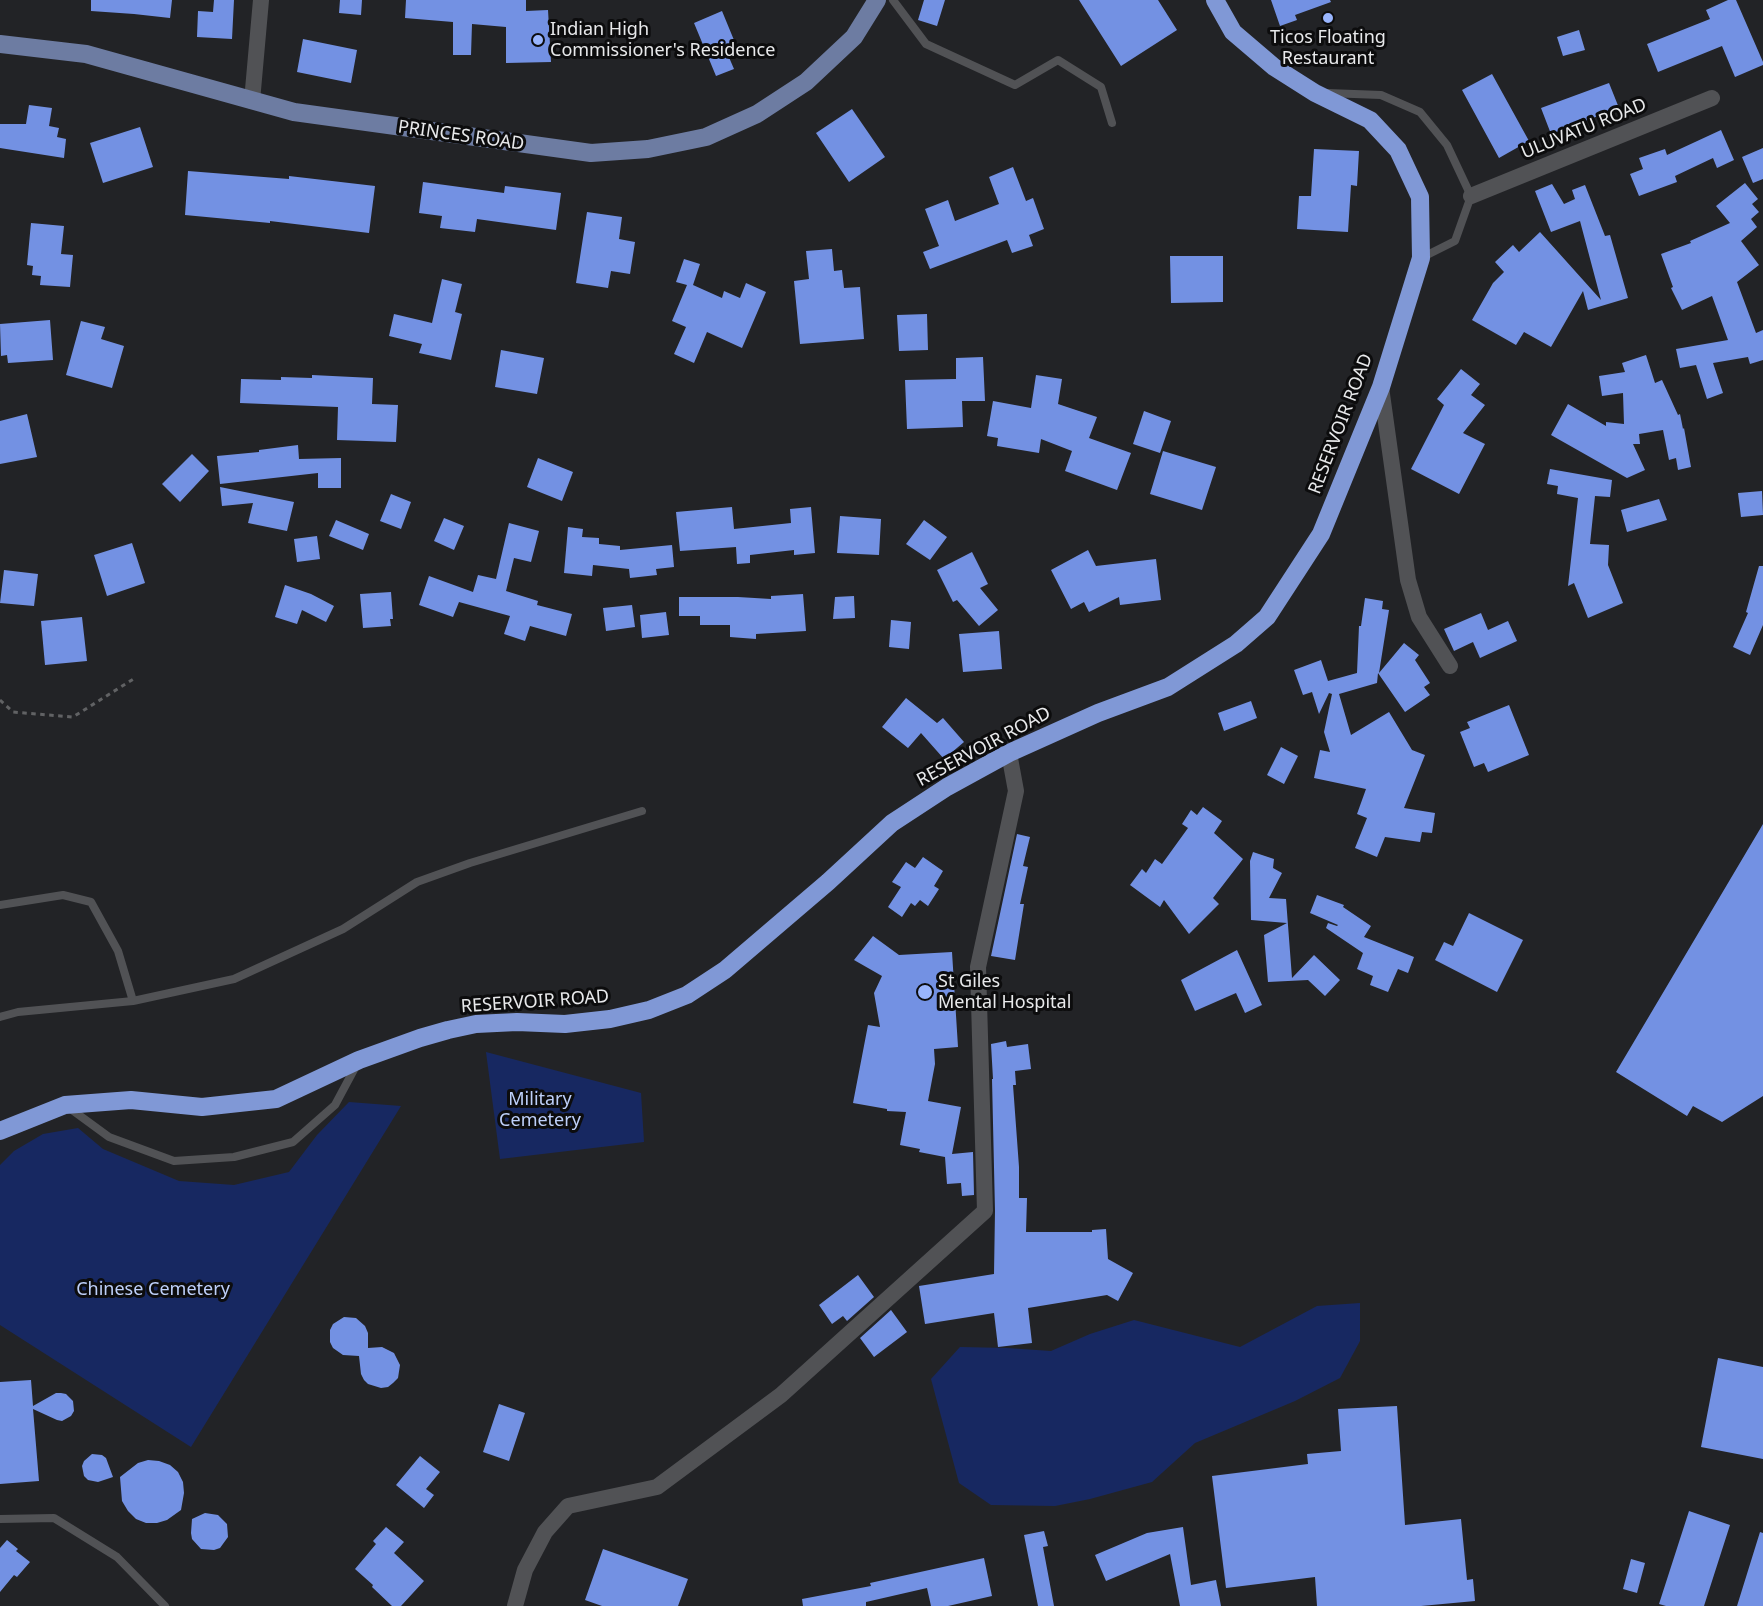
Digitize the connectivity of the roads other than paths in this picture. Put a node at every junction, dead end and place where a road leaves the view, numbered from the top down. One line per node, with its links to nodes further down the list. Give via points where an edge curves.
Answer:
1 (261, 0): 8 (street)
2 (877, 0): 8 (main road, PRINCES ROAD, via 854,37 806,82 757,114 706,137 648,149 591,153 294,112)
3 (892, 0): 9 (lane, via 926,44 1015,85 1058,60 1101,87)
4 (1215, 0): 6 (highway, RESERVOIR ROAD, via 1233,32 1274,67)
5 (0, 44): 8 (main road, PRINCES ROAD, via 86,54)
6 (1315, 93): 10 (lane, via 1381,95 1420,112 1447,145); 11 (highway, RESERVOIR ROAD, via 1370,120 1398,150 1420,197)
7 (1712, 98): 10 (street, ULUVATU ROAD)
8 (252, 101)
9 (1112, 123)
10 (1471, 196): 11 (lane, via 1455,241)
11 (1421, 258): 12 (highway, RESERVOIR ROAD)
12 (1381, 387): 13 (street, via 1408,580 1419,617); 14 (highway, RESERVOIR ROAD, via 1321,534 1267,618 1236,644 1168,687)
13 (1450, 666)
14 (1009, 753): 19 (highway, RESERVOIR ROAD, via 947,787 892,824 733,962 687,995 649,1010 610,1019 565,1024 476,1024 420,1038); 24 (street, via 1016,792 978,967 985,1211 781,1395 657,1487 568,1506 545,1532 525,1570)
15 (642, 811): 17 (lane, via 417,882 343,930 234,979)
16 (0, 905): 17 (lane, via 63,895 91,902 118,951)
17 (133, 1001): 18 (lane)
18 (0, 1017)
19 (359, 1060): 20 (highway, RESERVOIR ROAD, via 276,1099 202,1107 131,1100); 20 (lane, via 335,1105 293,1142 234,1157 174,1161 109,1137)
20 (65, 1105): 21 (highway, RESERVOIR ROAD)
21 (0, 1131)
22 (0, 1519): 23 (lane, via 54,1518 117,1557)
23 (165, 1606)
24 (515, 1606)

